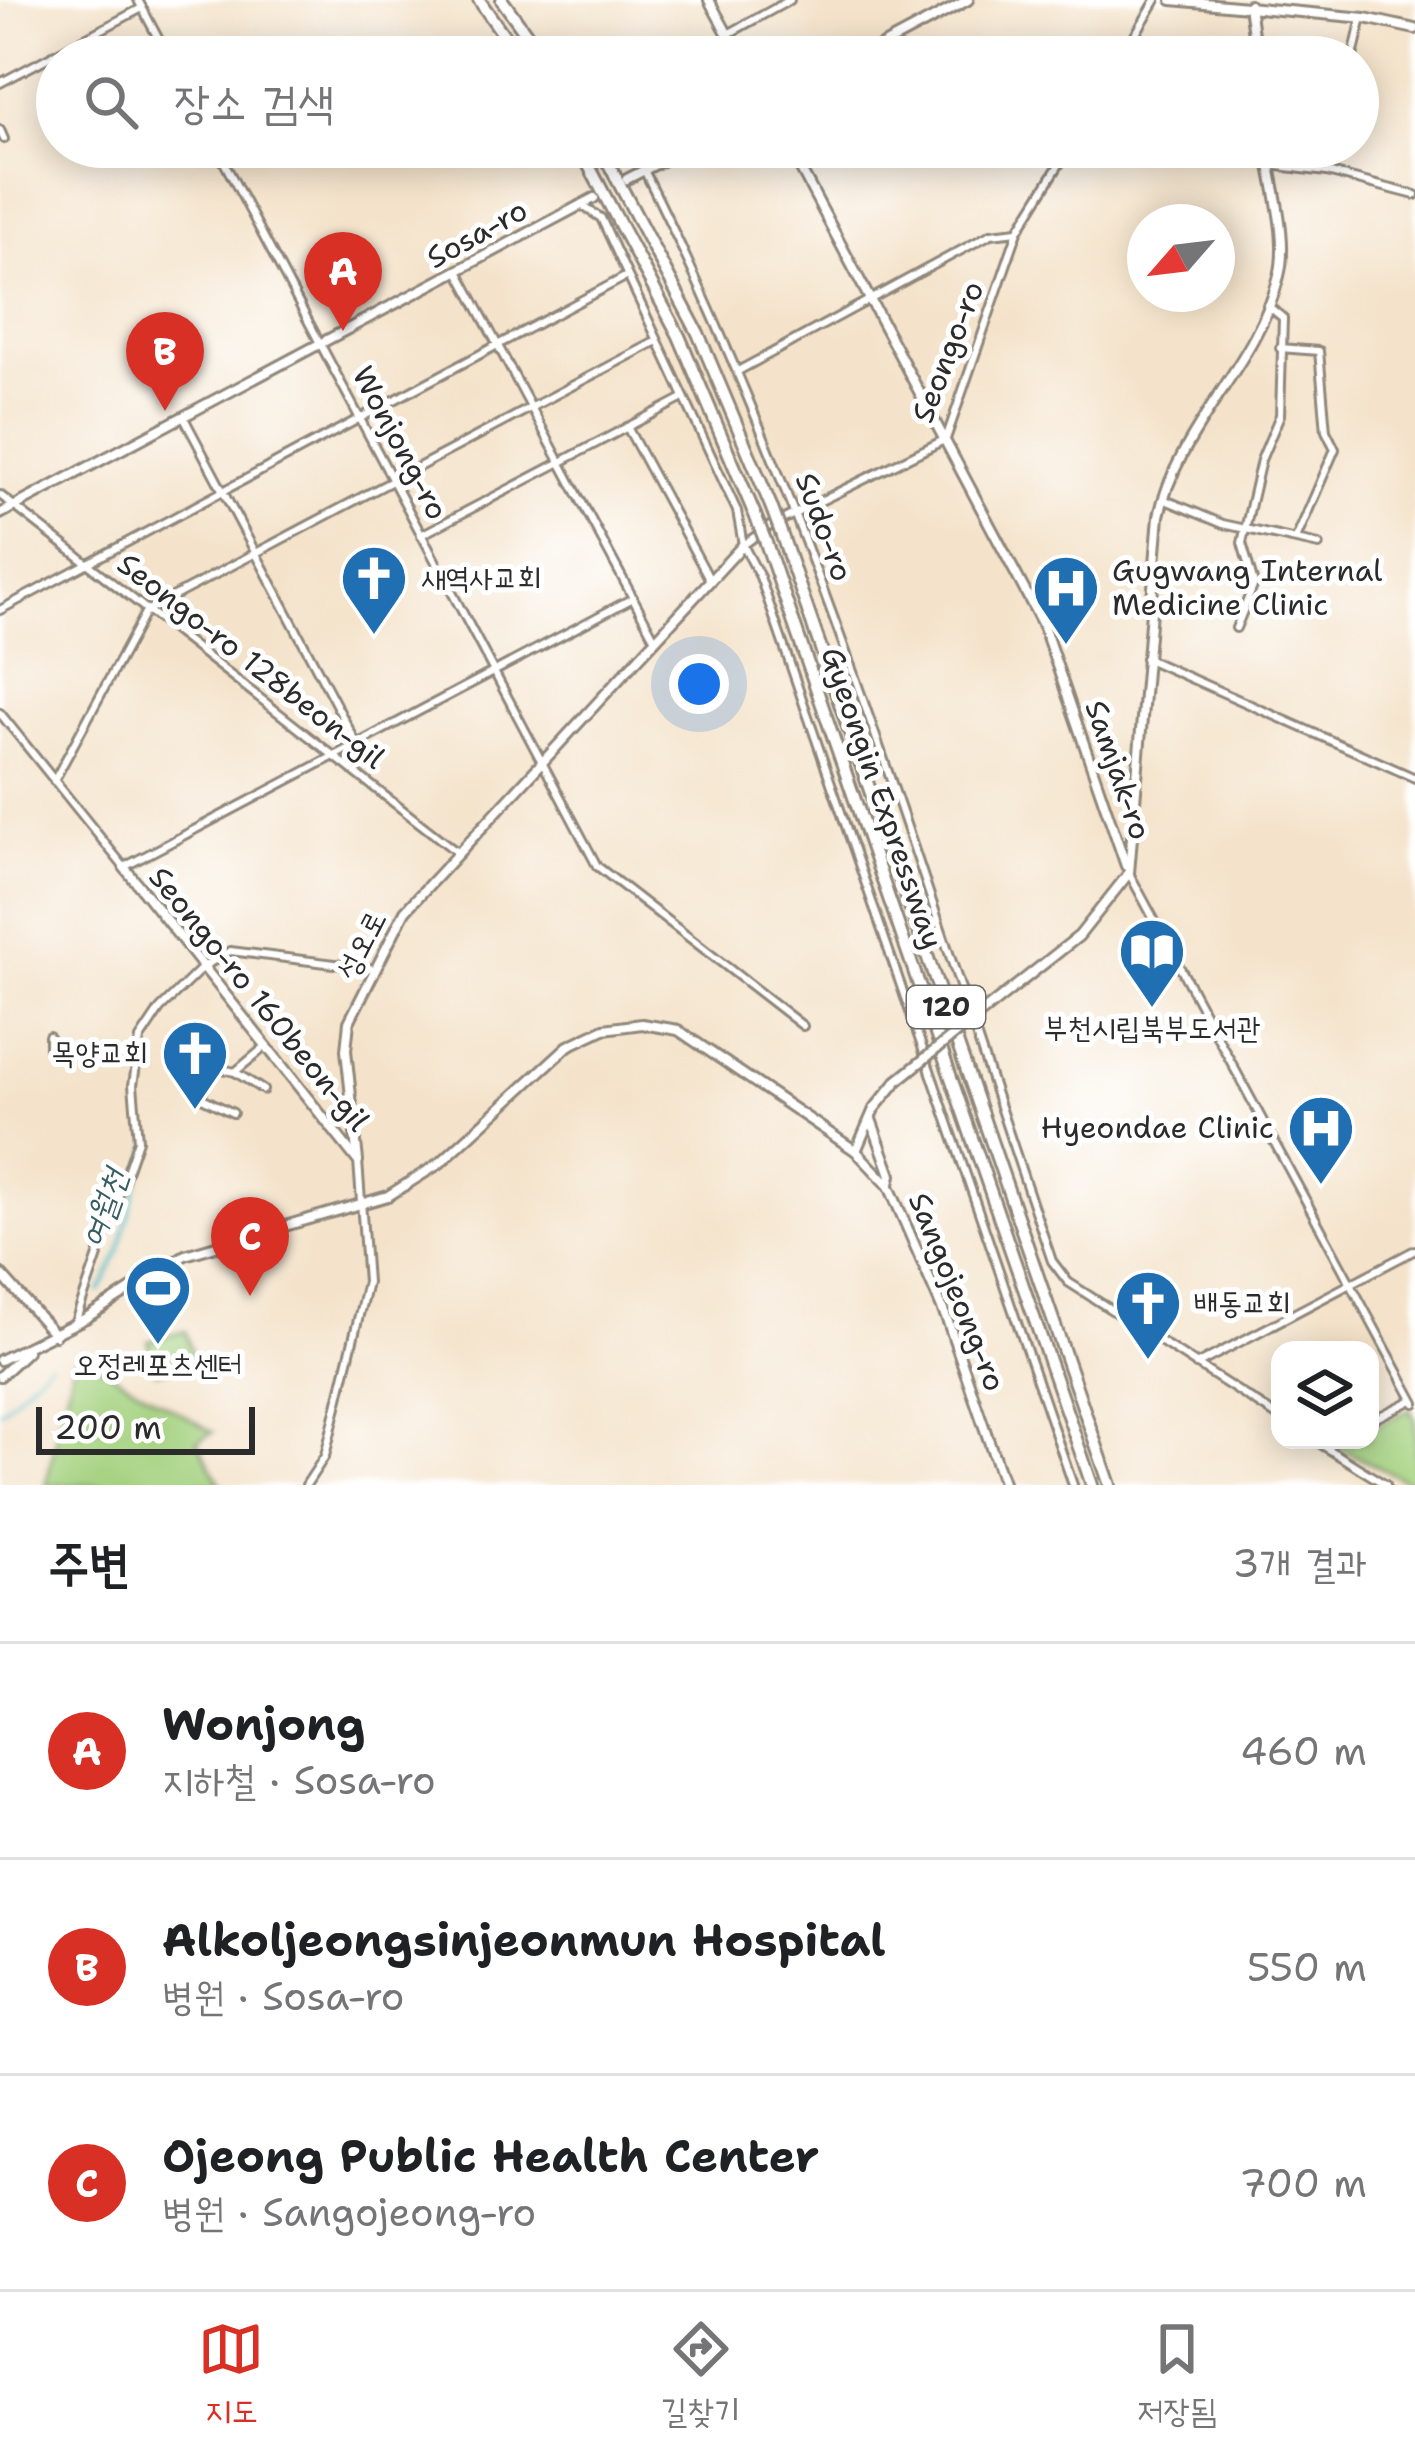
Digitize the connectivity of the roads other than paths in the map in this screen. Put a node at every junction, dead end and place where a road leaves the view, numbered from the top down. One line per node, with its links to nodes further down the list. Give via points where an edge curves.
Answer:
1 (479, 0): 15 (highway)
2 (502, 0): 16 (highway)
3 (709, 0): 12 (street)
4 (790, 0): 12 (street)
5 (968, 0): 17 (street)
6 (1156, 0): 18 (street)
7 (1172, 0): 9 (street)
8 (140, 4): 13 (street); 14 (street)
9 (1249, 5): 10 (street); 19 (street)
10 (1362, 17): 11 (street); 20 (street)
11 (1415, 29)
12 (728, 34)
13 (83, 36)
14 (157, 36)
15 (504, 36)
16 (528, 36)
17 (900, 36)
18 (1135, 36)
19 (1253, 36)
20 (1358, 36)
21 (36, 63): 22 (street)
22 (0, 83)
23 (226, 168): 45 (street, Wonjong-ro)
24 (590, 168): 119 (highway, Gyeongin Expressway / 120, bridge, via 679,336 765,540)
25 (611, 168): 120 (highway, Gyeongin Expressway / 120, bridge, via 698,333 771,506)
26 (648, 168): 32 (street)
27 (800, 168): 41 (street, Samjak-ro)
28 (1057, 168): 38 (street, Seongo-ro)
29 (1270, 168): 42 (street, via 1281,258)
30 (1294, 168): 33 (street)
31 (1328, 168): 33 (street)
32 (644, 170): 34 (street); 47 (street, Sudo-ro)
33 (1327, 172): 35 (street)
34 (628, 179)
35 (1415, 195)
36 (594, 198): 37 (street, Sosa-ro)
37 (581, 205): 39 (street, Sosa-ro); 40 (street, via 601,218)
38 (1018, 231): 41 (street, via 992,235); 53 (street, Seongo-ro)
39 (458, 271): 44 (street); 45 (street, Sosa-ro)
40 (627, 276): 43 (street); 44 (street)
41 (871, 300): 47 (street); 53 (street, Samjak-ro)
42 (1268, 305): 46 (street, via 1283,318); 58 (street)
43 (657, 341): 48 (street); 49 (street)
44 (498, 345): 49 (street); 51 (street)
45 (321, 346): 50 (street, Sosa-ro); 51 (street, Wonjong-ro)
46 (1280, 348): 62 (street, via 1280,416); 64 (street, via 1319,351 1335,449)
47 (738, 370): 60 (street, Sudo-ro)
48 (683, 398): 52 (street); 65 (street, via 736,511)
49 (530, 406): 54 (street); 55 (street)
50 (184, 418): 56 (street); 59 (street, Sosa-ro)
51 (359, 418): 55 (street, Wonjong-ro); 56 (street)
52 (627, 427): 54 (street); 69 (street)
53 (946, 439): 60 (street, Seongo-ro); 85 (street, Samjak-ro, via 1042,625)
54 (560, 462): 63 (street); 70 (street)
55 (392, 480): 63 (street, Wonjong-ro); 67 (street)
56 (224, 490): 67 (street); 68 (street)
57 (0, 495): 59 (street, Seongo-ro 128beon-gil)
58 (1163, 499): 62 (street); 75 (street)
59 (15, 506): 61 (street, Sosa-ro); 68 (street, Seongo-ro 128beon-gil)
60 (795, 513): 65 (street, Seongo-ro); 88 (street, Sudo-ro)
61 (0, 514)
62 (1246, 530): 64 (street); 73 (street, via 1242,550 1254,584)
63 (421, 535): 76 (street, Wonjong-ro)
64 (1297, 539): 66 (street)
65 (743, 545): 69 (street, 성오로); 118 (street)
66 (1319, 545)
67 (256, 552): 72 (street); 78 (street)
68 (86, 564): 71 (street); 72 (street, Seongo-ro 128beon-gil)
69 (710, 580): 74 (street, 성오로)
70 (633, 598): 74 (street); 76 (street)
71 (0, 610)
72 (146, 610): 79 (street, Seongo-ro 128beon-gil); 82 (street)
73 (1235, 628)
74 (655, 639): 80 (street, 성오로)
75 (1145, 658): 81 (street); 85 (street)
76 (494, 672): 78 (street); 80 (street, Wonjong-ro)
77 (0, 712): 82 (street)
78 (357, 744): 79 (street)
79 (334, 755): 83 (street, Seongo-ro 128beon-gil); 84 (street)
80 (541, 762): 83 (street, 성오로); 89 (street, Wonjong-ro, via 597,866)
81 (1415, 778)
82 (54, 781): 84 (street)
83 (458, 854): 87 (street, 성오로, via 405,911)
84 (124, 867): 86 (street, Seongo-ro 160beon-gil)
85 (1129, 873): 88 (street, via 1079,936); 105 (street, Samjak-ro)
86 (202, 967): 87 (street, via 230,951); 91 (street, Seongo-ro 160beon-gil); 92 (street, via 160,1009)
87 (376, 970): 100 (street, 성오로, via 349,1022 346,1050)
88 (970, 1022): 98 (street, bridge, via 897,1081); 110 (street, Sudo-ro, via 1052,1261 1068,1282)
89 (803, 1026)
90 (49, 1036): 92 (street, via 49,1048)
91 (266, 1046): 95 (street); 100 (street, Seongo-ro 160beon-gil)
92 (137, 1058): 106 (street, via 138,1140)
93 (183, 1060): 94 (street)
94 (214, 1067): 95 (street); 97 (street, via 200,1097)
95 (235, 1072): 96 (street)
96 (262, 1090)
97 (233, 1113)
98 (871, 1117): 99 (street); 101 (street)
99 (856, 1150): 101 (street, Sangojeong-ro); 102 (street, Sangojeong-ro, via 678,1030 622,1024 568,1046 440,1163)
100 (358, 1161): 102 (street, 성오로)
101 (889, 1186): 117 (street, Sangojeong-ro, via 948,1322)
102 (362, 1207): 106 (street, Sangojeong-ro, via 184,1255); 116 (street, 성오로, via 367,1282 325,1456)
103 (1415, 1250): 105 (street)
104 (0, 1273): 107 (street)
105 (1351, 1284): 110 (street); 112 (street, Samjak-ro)
106 (73, 1325): 107 (street, Sangojeong-ro)
107 (55, 1335): 108 (street, Sangojeong-ro)
108 (28, 1350): 109 (street); 111 (street)
109 (0, 1360)
110 (1196, 1365): 113 (street, Sudo-ro)
111 (0, 1376)
112 (1414, 1400): 114 (street)
113 (1271, 1412)
114 (1379, 1417)
115 (1328, 1449): 121 (street)
116 (306, 1485)
117 (1004, 1485)
118 (1073, 1485)
119 (1091, 1485)
120 (1110, 1485)
121 (1386, 1485)

